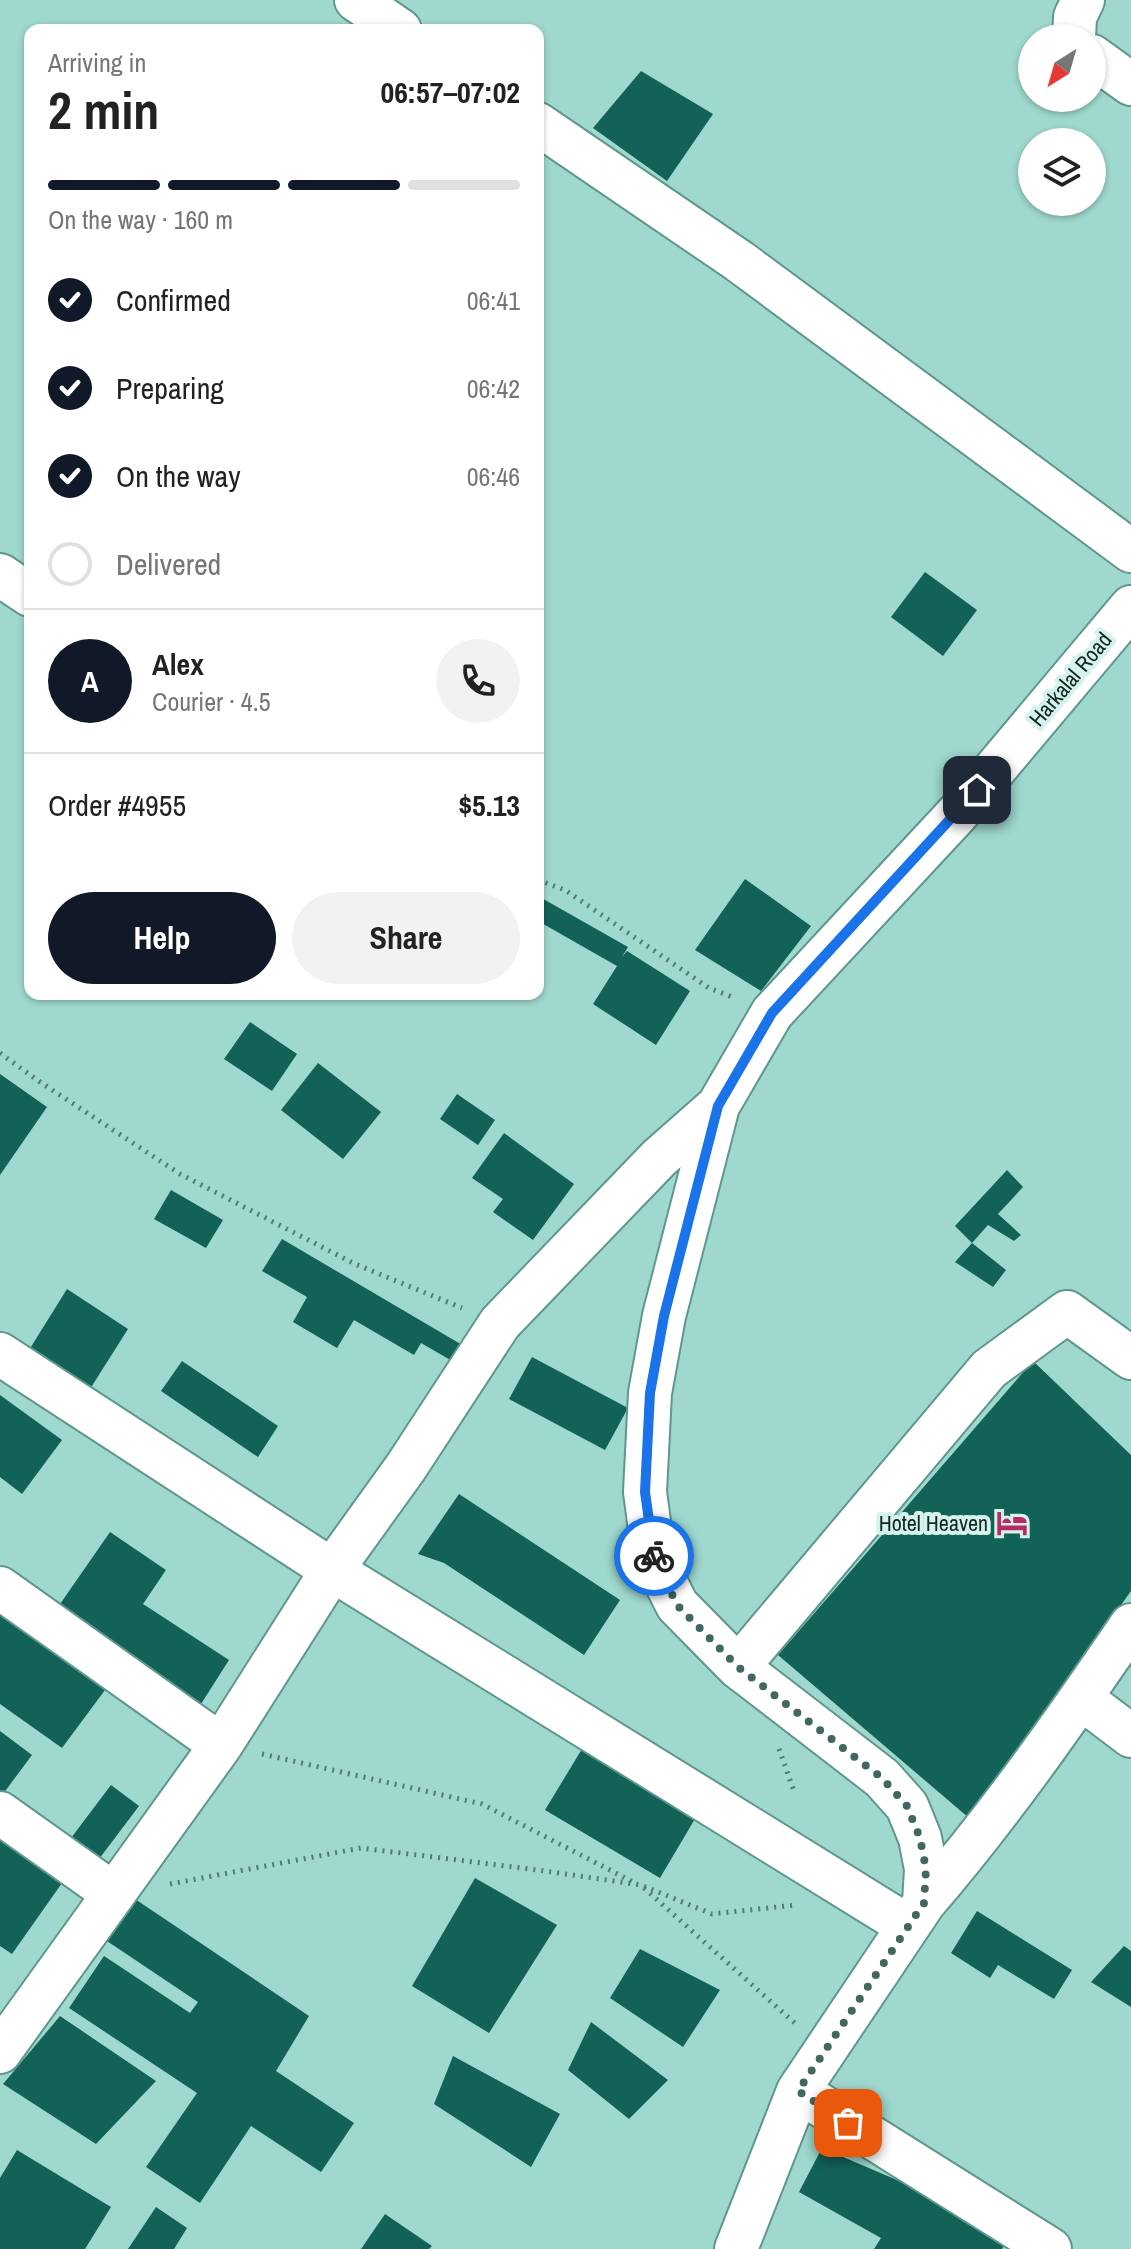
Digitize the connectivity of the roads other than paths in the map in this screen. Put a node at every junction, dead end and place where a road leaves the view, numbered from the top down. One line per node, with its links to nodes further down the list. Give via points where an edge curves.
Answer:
1 (356, 0): 3 (street)
2 (1083, 0): 4 (street)
3 (391, 24)
4 (1075, 24)
5 (1106, 66): 6 (street)
6 (1131, 84)
7 (544, 128): 8 (street, via 739,261)
8 (1131, 551)
9 (0, 575): 10 (street)
10 (24, 591)
11 (1131, 607): 12 (street, Harkalal Road, via 958,813 772,1013)
12 (718, 1106): 15 (street, via 659,1158 500,1323); 18 (street, Harkalal Road, via 661,1332 650,1393 645,1492 654,1559 677,1605)
13 (0, 1354): 15 (street)
14 (1131, 1358): 18 (street, via 1067,1312 989,1369)
15 (332, 1570): 21 (street); 24 (street)
16 (0, 1588): 21 (street)
17 (1131, 1625): 19 (street)
18 (738, 1667): 24 (street, Harkalal Road, via 882,1778 907,1806 926,1869)
19 (1081, 1698): 20 (street); 24 (street, via 975,1845)
20 (1131, 1736)
21 (221, 1745): 23 (street)
22 (0, 1813): 23 (street)
23 (114, 1894): 25 (street)
24 (916, 1915): 26 (street)
25 (0, 2052)
26 (798, 2091): 27 (street); 28 (street)
27 (736, 2249)
28 (1050, 2249)

